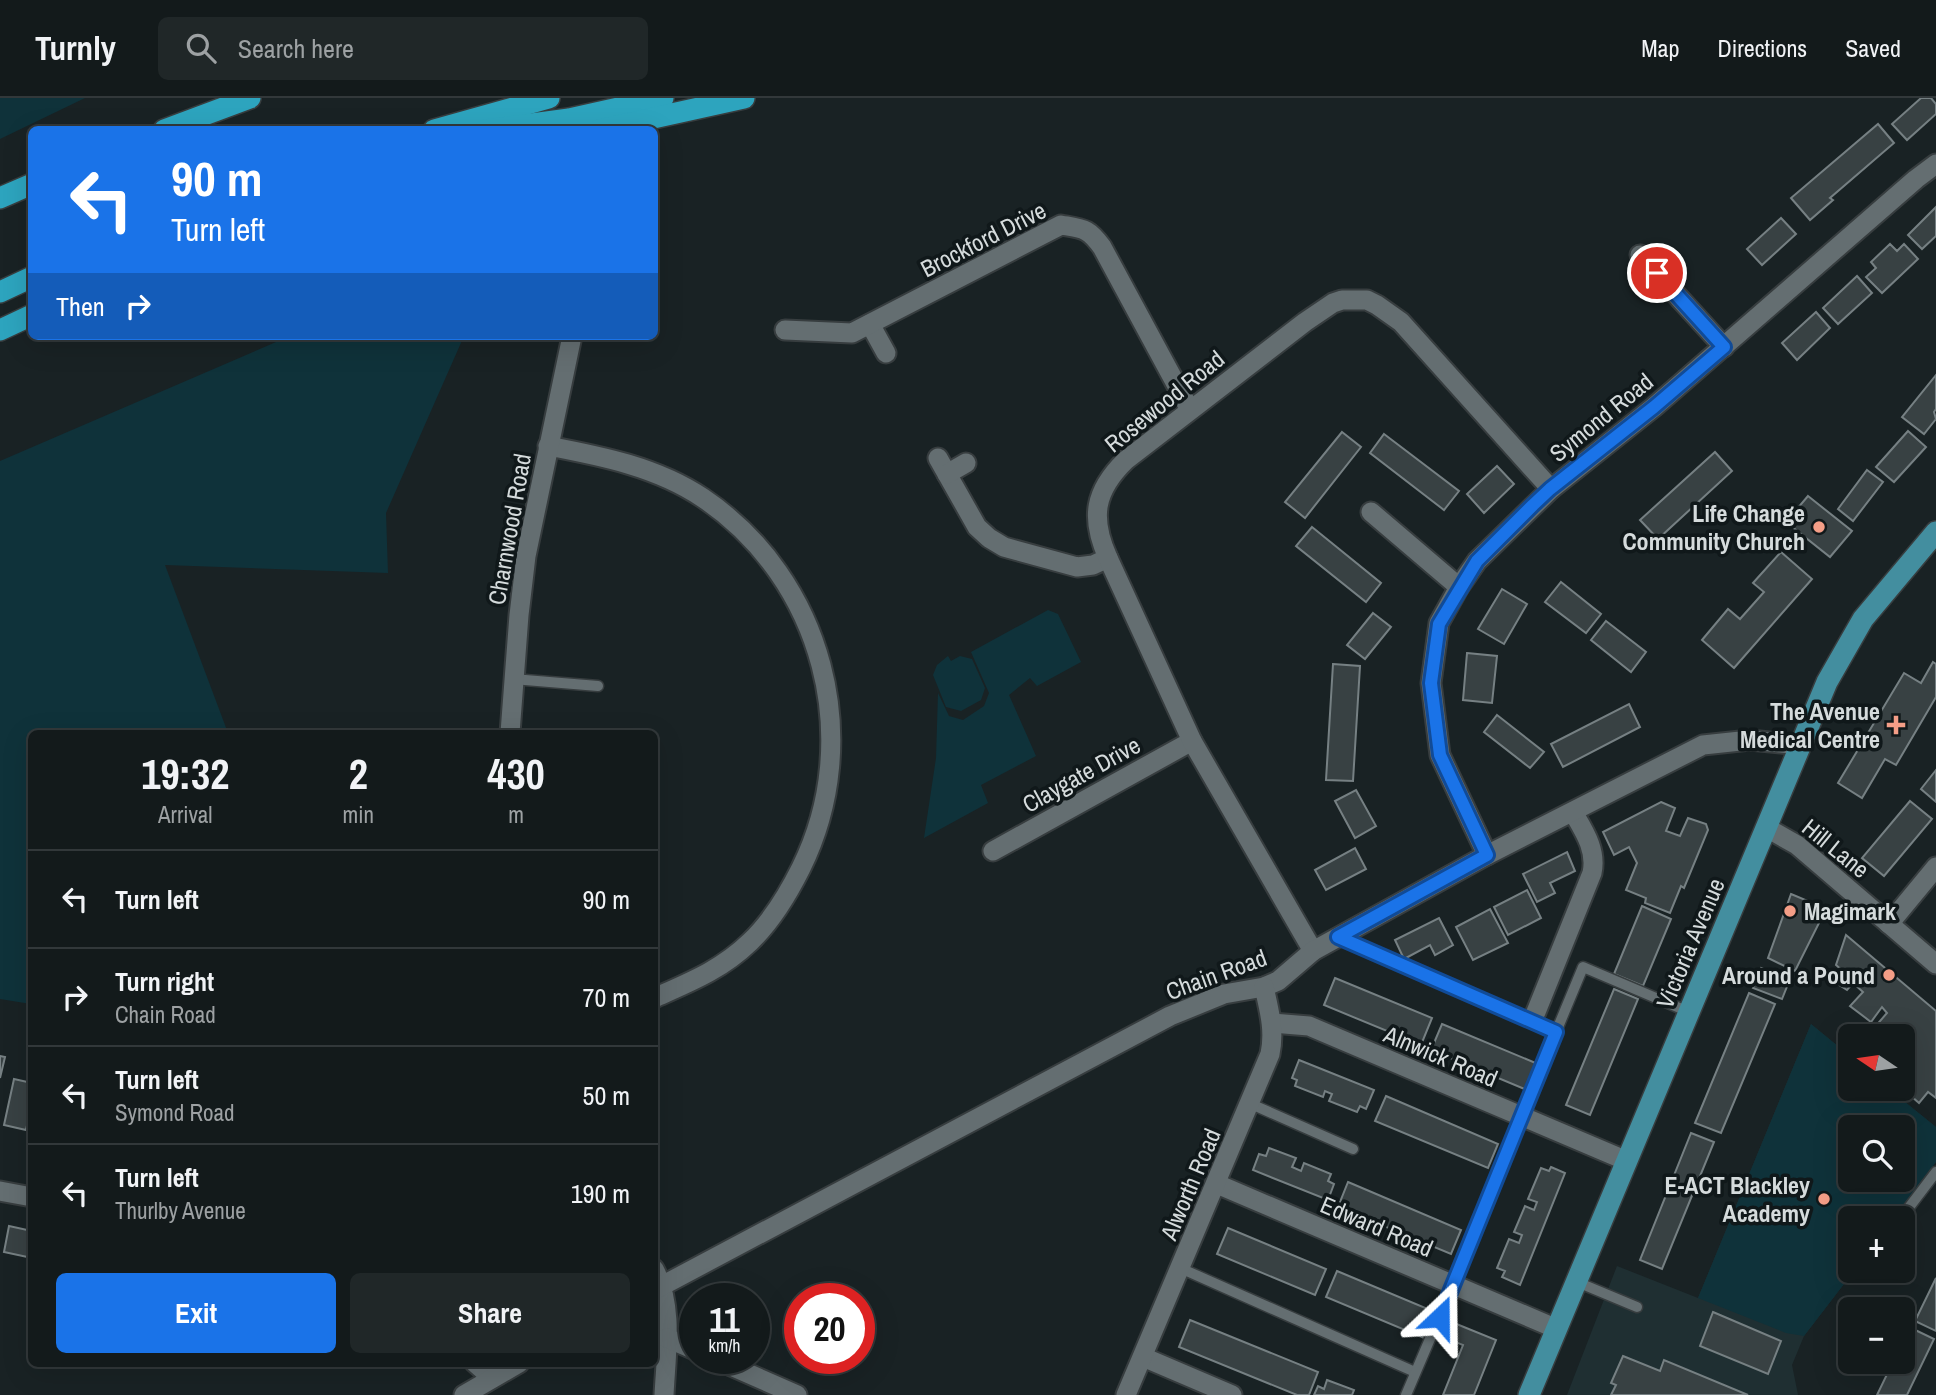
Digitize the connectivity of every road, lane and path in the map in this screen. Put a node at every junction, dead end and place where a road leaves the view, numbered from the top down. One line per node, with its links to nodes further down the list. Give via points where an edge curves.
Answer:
1 (250, 98): 5 (highway)
2 (548, 98): 6 (highway)
3 (663, 98): 7 (highway)
4 (744, 98): 8 (highway)
5 (175, 126)
6 (448, 126)
7 (516, 126)
8 (617, 126)
9 (1936, 164): 20 (street, Symond Road)
10 (28, 186): 11 (highway)
11 (0, 198)
12 (1640, 255): 20 (street)
13 (28, 279): 14 (highway)
14 (0, 292)
15 (28, 318): 17 (highway)
16 (870, 324): 18 (street, Brockford Drive, via 852,333); 21 (street); 22 (street, Brockford Drive, via 1061,225 1074,227 1091,232 1102,247)
17 (0, 330)
18 (785, 330)
19 (571, 340): 23 (street, Charnwood Road)
20 (1724, 347): 25 (street, Symond Road)
21 (886, 353)
22 (1190, 410): 25 (street, Rosewood Road, via 1333,303 1367,300 1401,322); 28 (street, Rosewood Road, via 1126,460 1105,486 1097,518 1098,536)
23 (548, 446): 30 (street, Charnwood Road, via 526,556); 45 (street, via 652,471 702,497 733,521 781,576 810,627 824,673 832,751 827,799 793,883 751,942 715,971)
24 (966, 463): 28 (street, via 943,466 977,527 1003,547 1077,567)
25 (1550, 489): 29 (street, Symond Road, via 1477,561)
26 (1371, 512): 29 (street)
27 (1936, 532): 34 (main road, Victoria Avenue, via 1863,619 1828,682)
28 (1108, 558): 33 (street, Rosewood Road)
29 (1459, 587): 38 (street, Symond Road, via 1439,624 1431,683 1440,755)
30 (513, 679): 31 (lane); 32 (street, Charnwood Road)
31 (598, 686)
32 (510, 730)
33 (1192, 741): 37 (street, Claygate Drive); 42 (street, Rosewood Road)
34 (1801, 746): 35 (street, Chain Road, via 1750,740 1703,745); 36 (main road, Victoria Avenue)
35 (1573, 811): 38 (street, Chain Road); 46 (street, via 1593,851 1594,863)
36 (1767, 828): 40 (street, Hill Lane, via 1797,845); 47 (main road, Victoria Avenue)
37 (993, 851)
38 (1487, 855): 41 (street, Chain Road)
39 (1936, 867): 40 (street)
40 (1889, 924): 43 (street, Hill Lane)
41 (1338, 937): 42 (street, Chain Road); 49 (lane)
42 (1313, 951): 44 (street, Chain Road)
43 (1936, 964)
44 (1264, 987): 48 (street, Alworth Road); 60 (street, Chain Road, via 1224,995 1170,1016)
45 (658, 996)
46 (1536, 1012)
47 (1689, 1012): 49 (lane, via 1583,967); 53 (main road, Victoria Avenue)
48 (1272, 1023): 50 (street, Alworth Road, via 1270,1054); 51 (street, Alnwick Road, via 1309,1026)
49 (1556, 1032): 51 (lane)
50 (1251, 1104): 52 (lane); 55 (street, Alworth Road)
51 (1521, 1118): 53 (street, Alnwick Road); 62 (lane)
52 (1353, 1149)
53 (1627, 1161): 61 (main road, Victoria Avenue)
54 (1936, 1172): 58 (lane)
55 (1217, 1184): 59 (street, Alworth Road); 62 (street, Edward Road)
56 (0, 1191): 57 (street)
57 (28, 1196)
58 (1910, 1206)
59 (1180, 1268): 68 (street, Alworth Road); 71 (lane)
60 (658, 1280)
61 (1577, 1282): 64 (lane); 65 (main road, Victoria Avenue)
62 (1453, 1285): 65 (street, Edward Road); 71 (lane)
63 (658, 1287): 66 (street)
64 (1637, 1307)
65 (1557, 1329): 80 (main road, Victoria Avenue)
66 (667, 1338): 67 (street); 75 (street)
67 (679, 1343)
68 (1143, 1357): 77 (street, Alworth Road); 78 (street)
69 (480, 1367): 73 (street)
70 (512, 1367): 73 (street)
71 (1415, 1373): 79 (lane)
72 (749, 1374): 76 (street)
73 (492, 1378): 74 (street)
74 (464, 1395)
75 (664, 1395)
76 (797, 1395)
77 (1126, 1395)
78 (1232, 1395)
79 (1406, 1395)
80 (1529, 1395)

